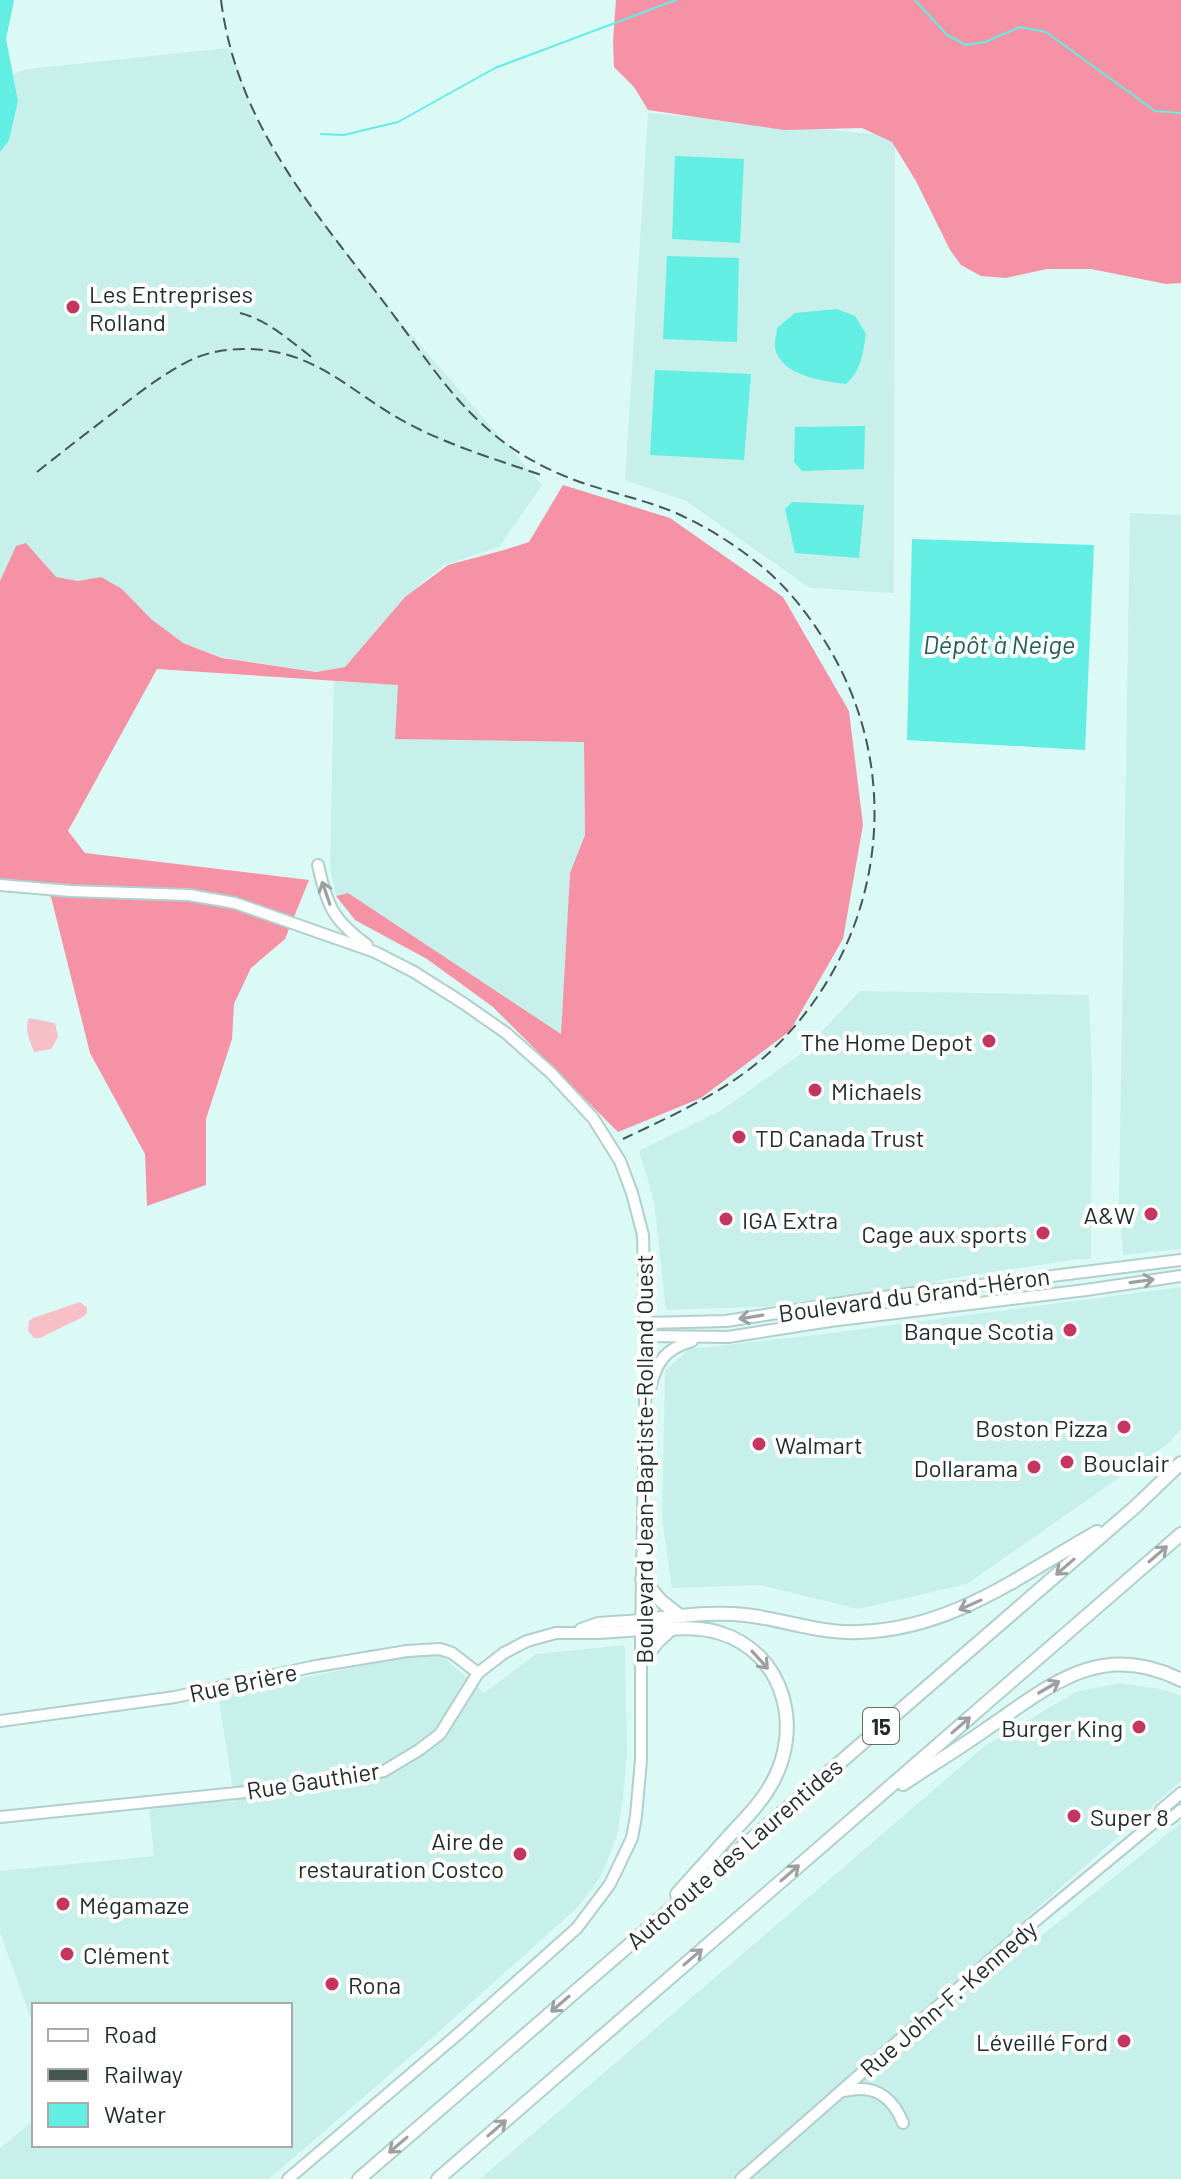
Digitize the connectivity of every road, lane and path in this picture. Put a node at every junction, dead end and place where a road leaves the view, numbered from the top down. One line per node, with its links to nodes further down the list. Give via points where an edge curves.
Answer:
1 (318, 865): 3 (street, one-way to 1, via 339,920 327,901)
2 (0, 885): 3 (street, Boulevard Jean-Baptiste-Rolland Ouest, via 189,895 235,903)
3 (375, 952): 6 (street, Boulevard Jean-Baptiste-Rolland Ouest, via 506,1033 593,1118 620,1161 643,1235)
4 (1181, 1260): 6 (street, Boulevard du Grand-Héron, one-way to 6, via 726,1321)
5 (1181, 1276): 8 (street, Boulevard du Grand-Héron, one-way to 5)
6 (646, 1323): 7 (street, Boulevard Jean-Baptiste-Rolland Ouest)
7 (645, 1336): 8 (street, Boulevard du Grand-Héron); 9 (street, Boulevard Jean-Baptiste-Rolland Ouest)
8 (702, 1338): 9 (street, via 674,1348 660,1360)
9 (645, 1399): 13 (street, Boulevard Jean-Baptiste-Rolland Ouest)
10 (1181, 1463): 11 (highway, Autoroute des Laurentides / 15)
11 (1124, 1516): 14 (highway, one-way to 14, via 990,1596 905,1627 846,1632 740,1614); 26 (highway, Autoroute des Laurentides / 15, one-way to 26)
12 (1181, 1534): 23 (highway, 15, one-way to 12)
13 (642, 1579): 14 (highway); 15 (street, Boulevard Jean-Baptiste-Rolland Ouest)
14 (680, 1616): 15 (highway)
15 (641, 1625): 16 (highway); 17 (street, Boulevard Jean-Baptiste-Rolland Ouest); 18 (street, Rue Gauthier, via 527,1641)
16 (672, 1629): 17 (highway); 26 (highway, one-way to 26, via 699,1628 748,1647 783,1696 787,1742 759,1802)
17 (641, 1662): 29 (street, Boulevard Jean-Baptiste-Rolland Ouest, via 636,1816 632,1838 610,1884 577,1928)
18 (478, 1673): 20 (street, Rue Brière, via 440,1649 407,1651 175,1697); 24 (street, Rue Gauthier, via 440,1734 384,1771 265,1790)
19 (1181, 1680): 23 (highway, one-way to 19, via 1078,1672 1123,1664)
20 (0, 1721)
21 (1181, 1793): 25 (street, Rue John-F.-Kennedy)
22 (1181, 1810): 25 (street, Rue John-F.-Kennedy, via 1170,1819)
23 (860, 1812): 31 (highway, 15, one-way to 23)
24 (0, 1817)
25 (1157, 1820): 27 (street, Rue John-F.-Kennedy)
26 (638, 1936): 30 (highway, Autoroute des Laurentides / 15, one-way to 30)
27 (839, 2093): 28 (street, via 873,2090 892,2104); 32 (street, Rue John-F.-Kennedy)
28 (903, 2123)
29 (288, 2179)
30 (359, 2179)
31 (438, 2179)
32 (741, 2179)

